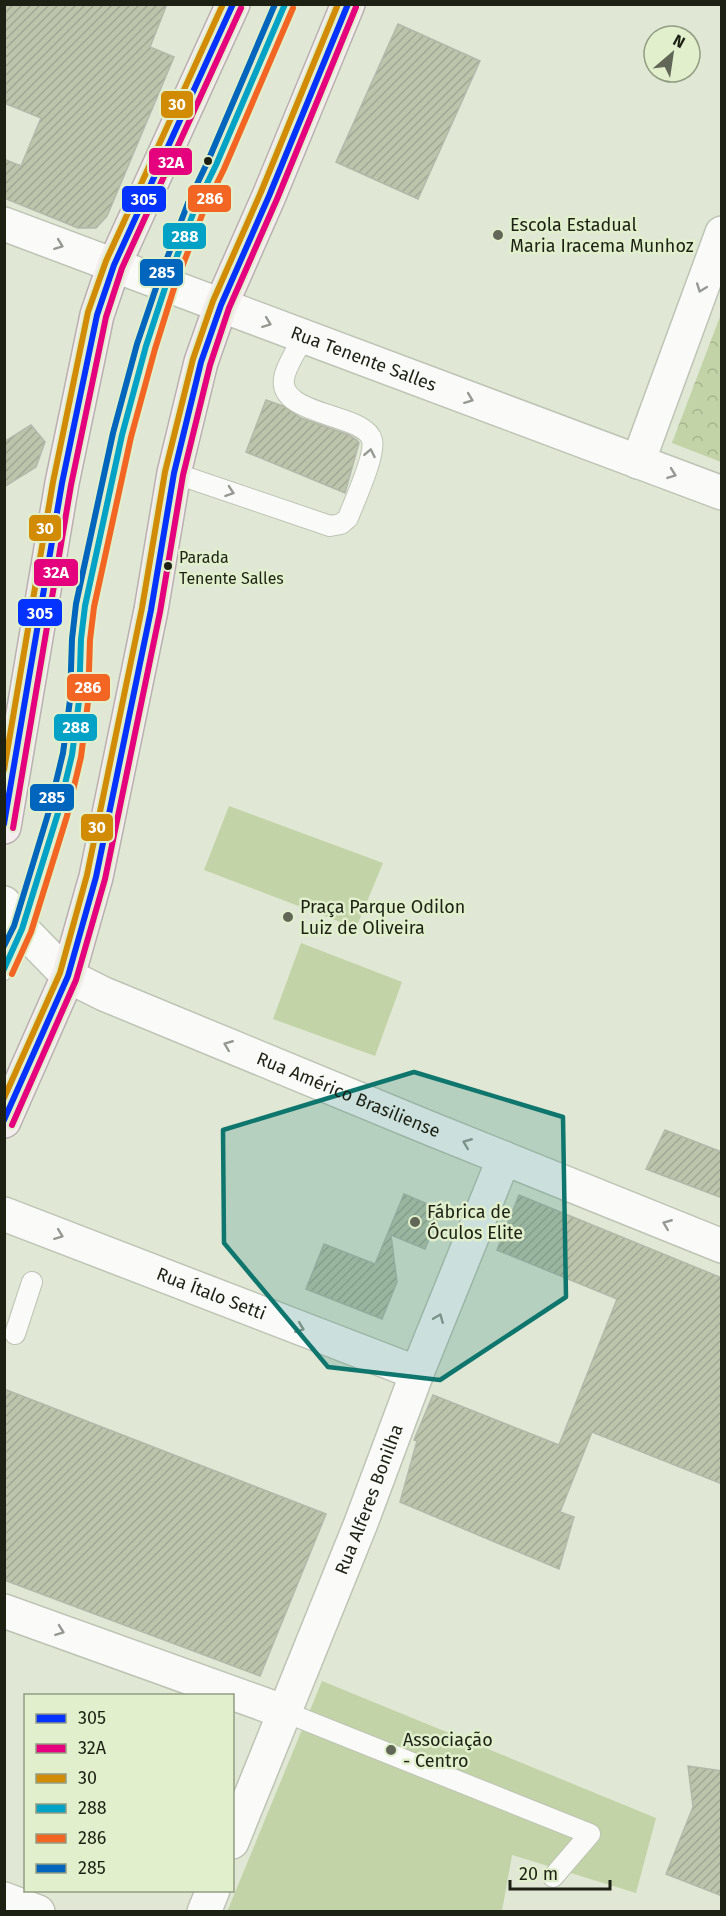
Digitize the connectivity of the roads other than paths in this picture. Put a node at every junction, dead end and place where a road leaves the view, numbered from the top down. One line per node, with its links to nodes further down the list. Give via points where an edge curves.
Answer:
1 (232, 4): 6 (main road)
2 (285, 4): 7 (lane, via 196,206)
3 (348, 4): 8 (main road)
4 (4, 224): 6 (street, Rua Tenente Salles, one-way to 6)
5 (722, 233): 10 (street, one-way to 10)
6 (114, 265): 7 (street, Rua Tenente Salles); 13 (main road, via 97,315)
7 (166, 285): 8 (street, Rua Tenente Salles); 15 (lane, via 122,435 85,606 72,755 58,813)
8 (221, 305): 9 (street, Rua Tenente Salles, one-way to 9); 11 (main road, via 201,362)
9 (304, 337): 10 (street, Rua Tenente Salles, one-way to 10); 11 (lane, one-way to 9, via 330,526 348,518 372,452 372,438 364,429 298,404 288,394 285,374)
10 (638, 462): 12 (street, Rua Tenente Salles, one-way to 12)
11 (174, 473): 17 (main road, via 151,609 96,877)
12 (722, 493)
13 (13, 732): 14 (main road)
14 (4, 827)
15 (13, 916): 16 (lane); 17 (street, Rua Américo Brasiliense)
16 (4, 970)
17 (68, 976): 18 (main road); 19 (street, Rua Américo Brasiliense, one-way to 17)
18 (4, 1121)
19 (504, 1158): 21 (street, Rua Américo Brasiliense, one-way to 19); 24 (street, Rua Alferes Bonilha, one-way to 19)
20 (4, 1214): 24 (street, Rua Ítalo Setti, one-way to 24)
21 (722, 1246)
22 (32, 1282): 23 (lane)
23 (15, 1334)
24 (417, 1373): 26 (street, Rua Alferes Bonilha)
25 (4, 1611): 26 (street, one-way to 26)
26 (285, 1712): 27 (street, Rua Alferes Bonilha); 28 (lane, via 590,1834)
27 (234, 1837)
28 (553, 1877)
29 (212, 1892): 32 (street)
30 (4, 1899): 31 (street)
31 (38, 1911)
32 (204, 1911)

